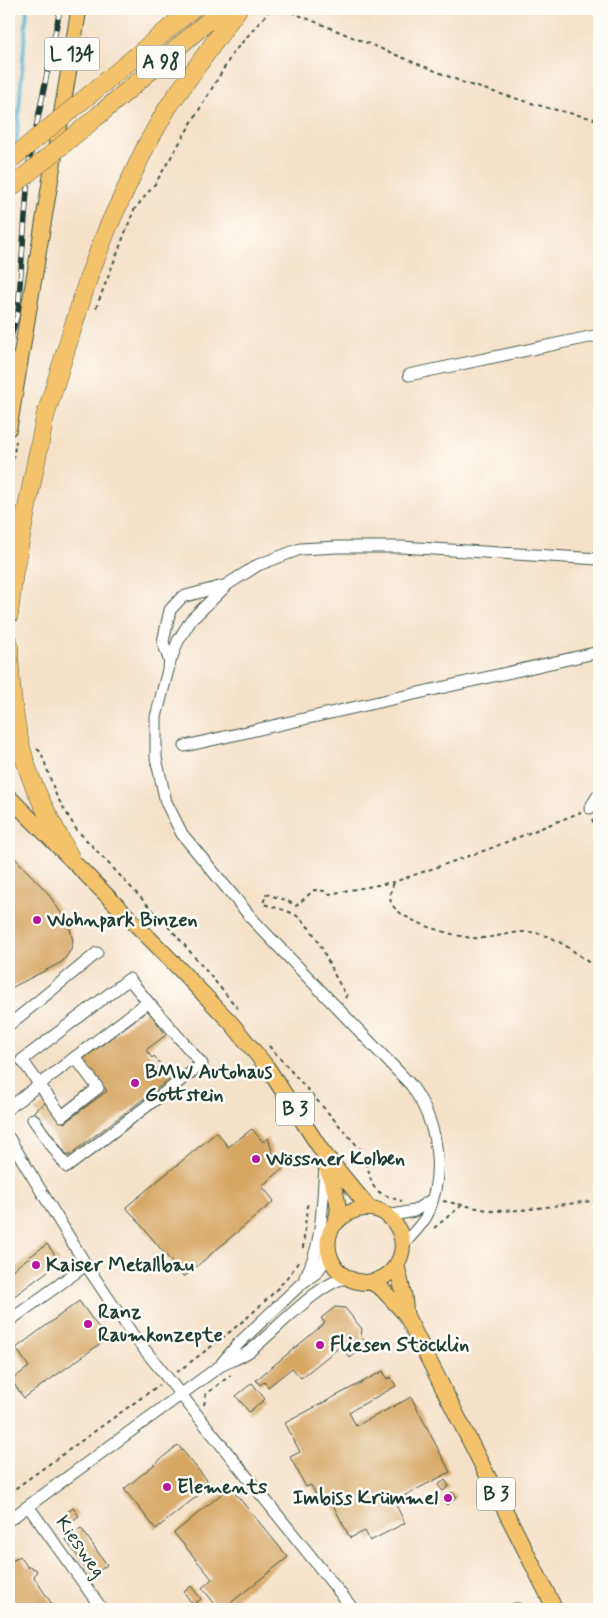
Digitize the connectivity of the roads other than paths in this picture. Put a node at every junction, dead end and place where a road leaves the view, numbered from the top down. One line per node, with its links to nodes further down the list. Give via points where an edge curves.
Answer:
1 (79, 9): 9 (main road, L 134)
2 (192, 9): 5 (highway, A 98, bridge)
3 (222, 9): 6 (highway, A 98, bridge)
4 (238, 9): 12 (highway, via 168,108 146,146 89,276 45,417 14,572)
5 (9, 161)
6 (9, 189)
7 (599, 335): 8 (street)
8 (408, 375)
9 (9, 428)
10 (599, 559): 11 (street, via 401,547 309,549 258,565)
11 (228, 584): 15 (street, via 191,620); 15 (street, via 182,597 170,610 163,642)
12 (9, 615)
13 (9, 643): 20 (highway, via 10,678 21,745 31,778)
14 (599, 652): 16 (street)
15 (170, 662): 30 (street, via 156,717 156,758 166,802 182,834 254,921 405,1078 424,1102 437,1144 438,1162)
16 (186, 746)
17 (599, 794): 19 (street)
18 (9, 797): 20 (main road, B 3)
19 (591, 814)
20 (70, 857): 29 (main road, B 3, via 232,1024 267,1067)
21 (97, 954): 23 (street)
22 (148, 1002): 24 (street); 25 (street, via 129,979 22,1060); 27 (street, via 202,1064 67,1167)
23 (9, 1025)
24 (75, 1057): 25 (street); 25 (street, via 98,1088 62,1116)
25 (39, 1084): 26 (street)
26 (9, 1108)
27 (33, 1119)
28 (9, 1138): 36 (street)
29 (324, 1157): 31 (main road, B 3); 33 (main road, B 3, via 338,1211); 40 (street, via 316,1249 311,1268)
30 (432, 1199): 32 (street, via 414,1211); 34 (street, via 428,1213)
31 (369, 1208): 32 (main road); 33 (main road, via 348,1212)
32 (388, 1216): 34 (main road, via 400,1232)
33 (334, 1225): 35 (main road)
34 (402, 1246): 37 (main road)
35 (328, 1248): 38 (main road, via 333,1264); 40 (street, via 324,1262)
36 (86, 1265): 42 (street); 44 (street, via 133,1335)
37 (397, 1266): 39 (main road, via 385,1277); 41 (main road, B 3)
38 (348, 1278): 39 (main road); 43 (street, via 339,1278 324,1288 250,1350)
39 (372, 1282): 41 (main road, B 3, via 382,1288)
40 (302, 1283): 43 (street, via 238,1344)
41 (406, 1315): 49 (main road, B 3)
42 (9, 1322)
43 (220, 1366): 44 (street)
44 (180, 1396): 45 (street); 48 (street)
45 (28, 1506): 46 (street); 47 (street, Kiesweg)
46 (9, 1520)
47 (102, 1609)
48 (353, 1609)
49 (555, 1609)

